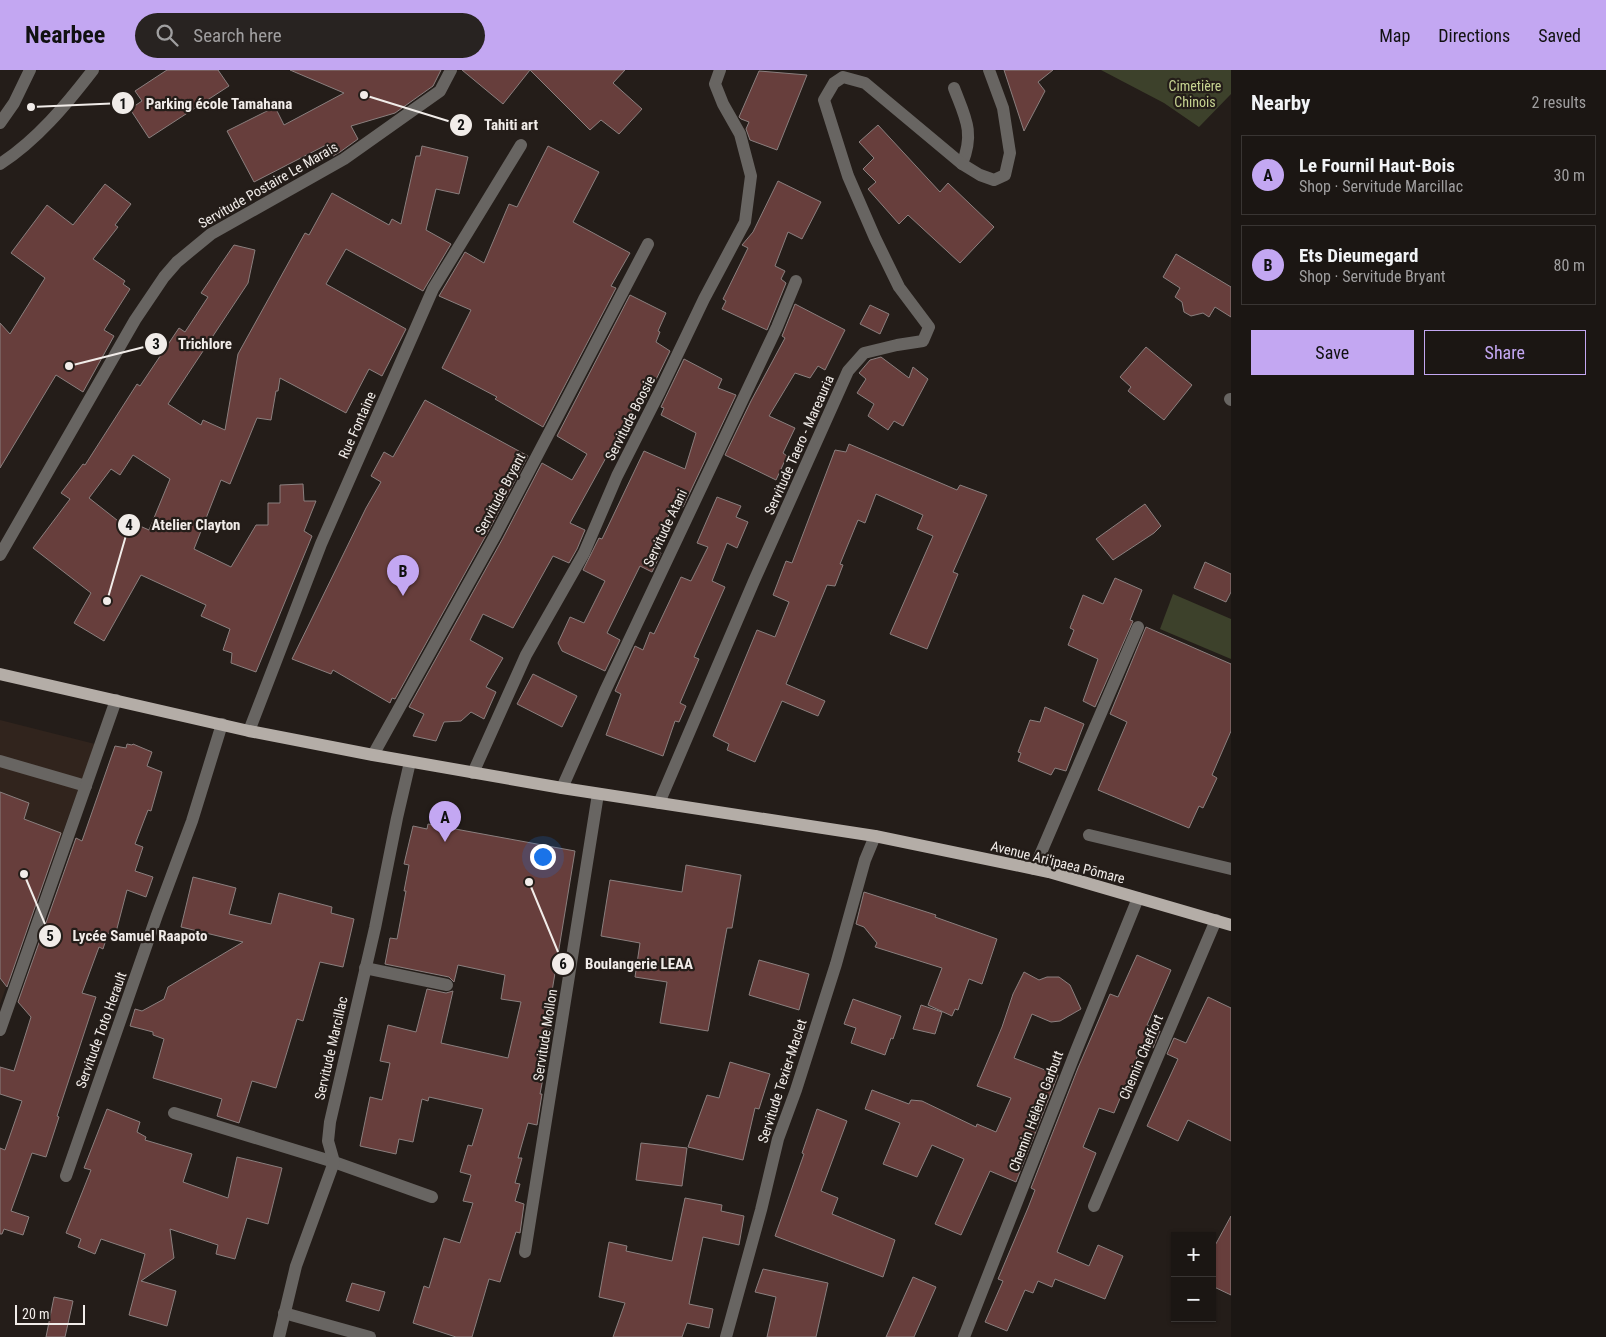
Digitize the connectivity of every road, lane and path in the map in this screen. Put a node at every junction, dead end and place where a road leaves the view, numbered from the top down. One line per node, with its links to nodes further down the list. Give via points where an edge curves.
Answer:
1 (30, 70): 7 (street)
2 (93, 70): 9 (street, via 42,130)
3 (451, 70): 13 (street, Servitude Postaire Le Marais, via 440,91 344,159 211,234 177,262 135,320)
4 (720, 70): 22 (street, Servitude Boosie, via 716,84 722,104 740,134 751,176 745,222 617,476 584,553 526,655)
5 (989, 70): 10 (street, Servitude Taero - Mareauria, via 1003,108 1010,153 1005,175 994,180)
6 (954, 88): 10 (street, via 968,126 967,152)
7 (0, 123)
8 (521, 145): 18 (street, Rue Fontaine, via 433,289 321,544)
9 (0, 164)
10 (962, 164): 26 (street, Servitude Taero - Mareauria, via 865,83 843,77 834,83 824,100 848,176 875,238 899,288 929,327 923,341 864,353 848,370)
11 (648, 244): 19 (street, Servitude Bryant, via 496,534)
12 (796, 282): 24 (street, Servitude Atani)
13 (0, 555)
14 (1138, 627): 29 (street)
15 (0, 674): 16 (main road, Avenue Ari'ipaea Pōmare)
16 (116, 700): 17 (main road, Avenue Ari'ipaea Pōmare); 23 (street)
17 (222, 724): 18 (main road, Avenue Ari'ipaea Pōmare); 39 (street, Servitude Toto Herault, via 192,821)
18 (249, 731): 19 (main road, Avenue Ari'ipaea Pōmare)
19 (373, 755): 21 (main road, Avenue Ari'ipaea Pōmare)
20 (0, 760): 23 (street)
21 (410, 762): 22 (main road, Avenue Ari'ipaea Pōmare); 34 (street, Servitude Marcillac)
22 (473, 773): 24 (main road, Avenue Ari'ipaea Pōmare)
23 (86, 786): 36 (street)
24 (562, 788): 25 (main road, Avenue Ari'ipaea Pōmare)
25 (598, 794): 26 (main road, Avenue Ari'ipaea Pōmare); 42 (street, Servitude Mollon)
26 (660, 803): 28 (main road, Avenue Ari'ipaea Pōmare)
27 (1089, 835): 30 (street)
28 (875, 836): 29 (main road, Avenue Ari'ipaea Pōmare); 46 (street, Servitude Texier-Maclet, via 799,1082 778,1139)
29 (1034, 869): 31 (main road, Avenue Ari'ipaea Pōmare)
30 (1231, 869)
31 (1138, 898): 32 (main road, Avenue Ari'ipaea Pōmare); 47 (street, Chemin Hélène Garbutt)
32 (1216, 920): 33 (main road, Avenue Ari'ipaea Pōmare); 41 (street, Chemin Cheffort)
33 (1230, 921)
34 (366, 968): 35 (street); 38 (street, Servitude Marcillac, via 330,1122 328,1141)
35 (447, 985)
36 (0, 1030)
37 (174, 1113): 38 (street)
38 (334, 1162): 40 (street); 43 (street, via 296,1266)
39 (66, 1176)
40 (432, 1197)
41 (1094, 1206)
42 (526, 1252)
43 (284, 1313): 44 (street); 45 (street)
44 (279, 1337)
45 (370, 1337)
46 (726, 1337)
47 (964, 1337)

